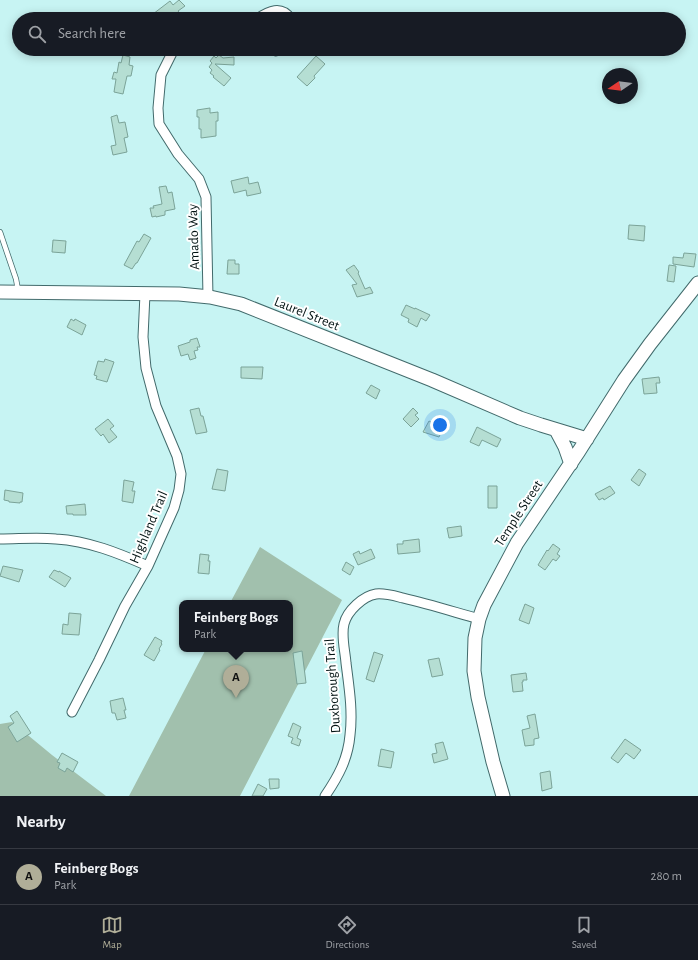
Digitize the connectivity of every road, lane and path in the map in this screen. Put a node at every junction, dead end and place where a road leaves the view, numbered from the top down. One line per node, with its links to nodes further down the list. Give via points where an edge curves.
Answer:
1 (269, 12): 2 (street)
2 (282, 12)
3 (170, 56): 9 (street, Amado Way, via 161,75 159,124 178,154 199,179 206,197)
4 (0, 232): 7 (lane)
5 (698, 283): 11 (main road, Temple Street, via 632,368)
6 (0, 292): 7 (main road, Laurel Street)
7 (19, 292): 8 (main road, Laurel Street)
8 (145, 294): 9 (main road, Laurel Street); 14 (street, Highland Trail, via 143,337 146,368 156,406 174,448 180,474 174,508)
9 (208, 297): 10 (main road, Laurel Street, via 254,308 520,418)
10 (556, 430): 11 (main road, Laurel Street); 12 (main road)
11 (587, 439): 12 (main road, Temple Street)
12 (570, 464): 15 (main road, Temple Street, via 513,549)
13 (0, 539): 14 (street, via 46,538 76,542 114,552)
14 (148, 566): 16 (street, Highland Trail)
15 (479, 619): 17 (street, Duxborough Trail, via 383,594 368,597 355,607 344,623 343,634 351,722 349,744 342,768); 18 (main road, Temple Street, via 474,648 475,683)
16 (72, 712)
17 (325, 796)
18 (503, 796)

